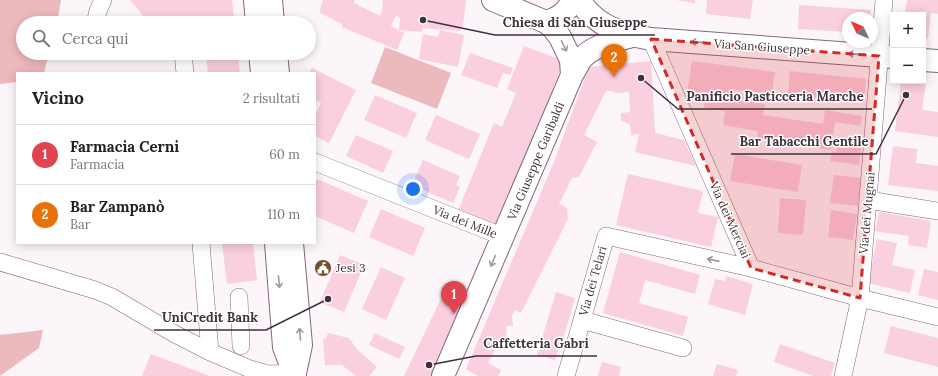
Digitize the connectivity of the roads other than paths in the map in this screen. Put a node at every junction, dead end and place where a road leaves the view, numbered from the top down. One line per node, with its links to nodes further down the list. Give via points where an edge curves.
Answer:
1 (103, 0): 8 (street)
2 (255, 0): 9 (main road)
3 (271, 0): 10 (main road)
4 (493, 0): 11 (main road)
5 (572, 0): 11 (main road, via 564,12)
6 (579, 0): 12 (main road, via 592,16 605,26)
7 (884, 0): 13 (street, Via dei Mugnai)
8 (97, 16)
9 (256, 16)
10 (272, 16)
11 (546, 22): 22 (main road, one-way to 22, via 560,37 571,60)
12 (642, 37): 13 (main road, Via San Giuseppe, one-way to 12); 22 (main road, Via Giuseppe Garibaldi, via 601,45 581,59); 31 (street, Via dei Merciai)
13 (886, 57): 24 (street, Via dei Mugnai)
14 (184, 60): 19 (street)
15 (261, 60): 20 (main road)
16 (277, 60): 21 (main road)
17 (926, 60): 18 (main road)
18 (938, 61)
19 (185, 72)
20 (262, 72)
21 (278, 72)
22 (572, 75): 26 (main road, Via Giuseppe Garibaldi)
23 (316, 162): 26 (street, Via dei Mille)
24 (868, 200): 25 (street); 33 (street, Via dei Mugnai)
25 (938, 211)
26 (504, 237): 40 (main road, Via Giuseppe Garibaldi, one-way to 40)
27 (201, 244): 38 (street)
28 (276, 244): 39 (main road, one-way to 39, via 284,347)
29 (292, 244): 39 (main road, one-way to 29, via 301,345)
30 (0, 262): 38 (street, via 112,297 172,333)
31 (751, 268): 33 (street, Via dei Merciai); 35 (street, Via dei Telari, one-way to 35, via 606,236)
32 (238, 297): 36 (street)
33 (860, 298): 34 (street, Via dei Merciai); 42 (street, Via dei Mugnai)
34 (938, 317)
35 (582, 320): 37 (street); 41 (street, Via dei Telari)
36 (241, 346)
37 (683, 348)
38 (210, 352): 39 (street, via 261,373)
39 (295, 374)
40 (445, 375)
41 (566, 376)
42 (843, 376)

